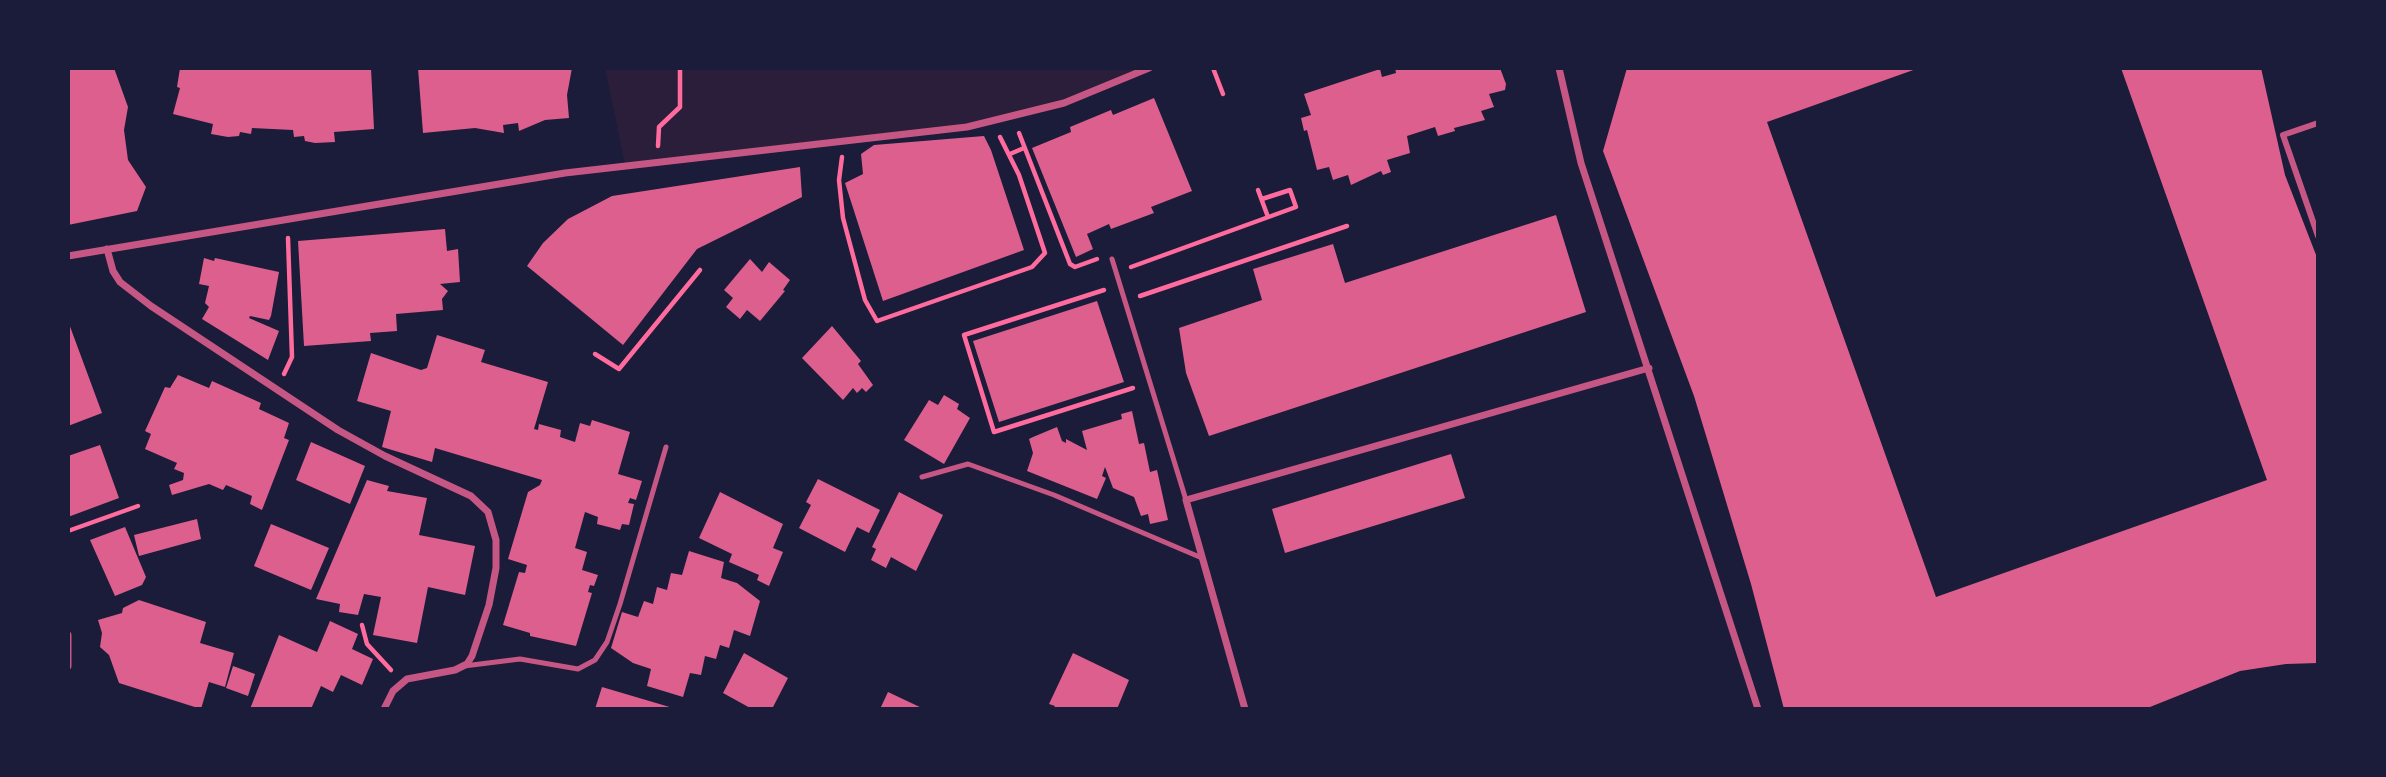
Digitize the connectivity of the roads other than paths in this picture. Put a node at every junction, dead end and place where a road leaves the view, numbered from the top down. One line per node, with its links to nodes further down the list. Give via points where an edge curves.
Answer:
1 (1149, 68): 5 (street, via 1064,103 967,127 656,161 427,194)
2 (1559, 68): 8 (street, via 1581,163)
3 (2318, 123): 4 (street, via 2283,135)
4 (2318, 236)
5 (107, 249): 6 (street); 15 (street, via 113,271 127,289 198,339 338,430 471,496 485,508 495,534 496,568 485,619)
6 (68, 256)
7 (1112, 259): 11 (lane)
8 (1649, 368): 11 (street); 18 (street)
9 (666, 447): 15 (lane, via 621,604 595,660 579,669 520,659)
10 (922, 477): 12 (lane, via 968,464)
11 (1186, 500): 12 (street)
12 (1202, 558): 17 (street)
13 (68, 635): 14 (street)
14 (68, 666)
15 (464, 666): 16 (street, via 402,682)
16 (384, 709)
17 (1245, 709)
18 (1758, 709)

